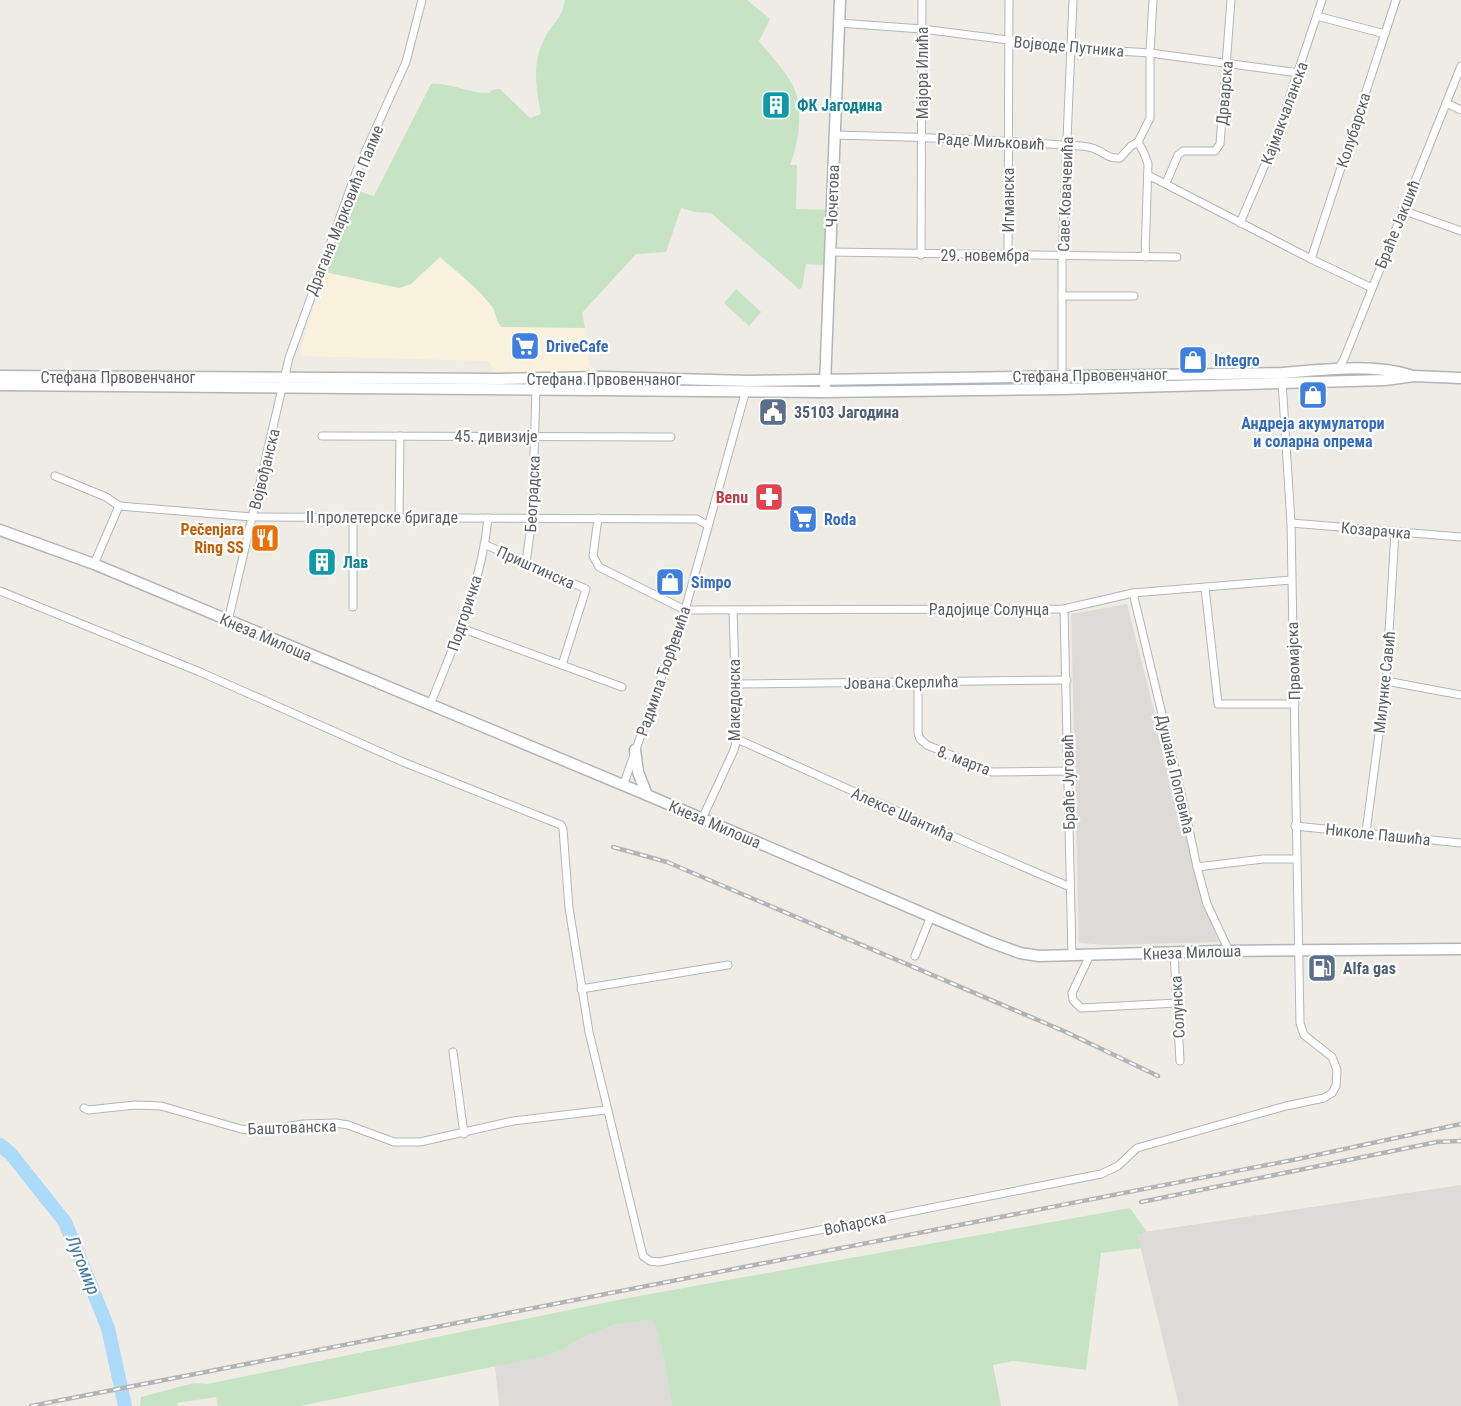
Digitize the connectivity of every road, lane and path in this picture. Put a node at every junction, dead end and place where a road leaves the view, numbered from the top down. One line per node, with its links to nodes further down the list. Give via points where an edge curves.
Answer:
1 (422, 0): 49 (street, Драгана Марковића Палме, via 406,62 357,170 300,322)
2 (840, 0): 11 (street, Чочетова)
3 (922, 0): 12 (street, Мајора Илића)
4 (1009, 0): 14 (street, Игманска)
5 (1073, 0): 15 (street, Саве Ковачевића)
6 (1153, 0): 16 (street)
7 (1231, 0): 17 (street, Дрварска)
8 (1322, 0): 10 (street, Кајмакчаланска)
9 (1396, 0): 13 (street, Колубарска)
10 (1317, 16): 13 (street); 19 (street, Кајмакчаланска)
11 (839, 23): 12 (street, Војводе Путника); 22 (street, Чочетова)
12 (922, 29): 14 (street, Војводе Путника); 23 (street, Мајора Илића)
13 (1385, 34): 38 (street, Колубарска)
14 (1008, 41): 15 (street, Војводе Путника); 24 (street, Игманска)
15 (1071, 48): 16 (street, Војводе Путника); 26 (street, Саве Ковачевића)
16 (1150, 53): 17 (street, Војводе Путника); 25 (street, via 1150,118)
17 (1227, 62): 19 (street, Војводе Путника); 28 (street, Дрварска, via 1220,144 1215,151 1183,151)
18 (1461, 66): 20 (street, Браће Јакшић)
19 (1299, 72): 30 (street, Кајмакчаланска)
20 (1446, 103): 21 (street); 29 (street, Браће Јакшић)
21 (1461, 110)
22 (835, 135): 23 (street, Раде Миљковић); 32 (street, Чочетова)
23 (921, 138): 24 (street, Раде Миљковић); 33 (street, Мајора Илића)
24 (1008, 141): 26 (street, Раде Миљковић); 34 (street, Игманска)
25 (1138, 142): 26 (street, Раде Миљковић, via 1120,158 1113,159 1094,148); 27 (street, via 1148,164)
26 (1066, 146): 35 (street, Саве Ковачевића)
27 (1148, 175): 28 (street); 36 (street)
28 (1166, 183): 30 (street)
29 (1402, 210): 31 (street); 39 (street, Браће Јакшић)
30 (1240, 223): 38 (street)
31 (1461, 231)
32 (830, 252): 33 (street, 29. новембра); 53 (street, Чочетова)
33 (921, 255): 34 (street, 29. новембра)
34 (1008, 255): 35 (street, 29. новембра)
35 (1062, 255): 36 (street, 29. новембра); 40 (street, Саве Ковачевића)
36 (1145, 257): 37 (street, 29. новембра)
37 (1176, 257)
38 (1311, 259): 39 (street)
39 (1372, 288): 42 (street, Браће Јакшић)
40 (1062, 296): 41 (street); 43 (street, Саве Ковачевића)
41 (1134, 296)
42 (1338, 369): 45 (street, Стефана Првовенчаног, via 1385,369); 46 (street, Стефана Првовенчаног); 48 (street, Браће Јакшић)
43 (1062, 375): 46 (street, Стефана Првовенчаног); 53 (street, Стефана Првовенчаног); 54 (street, Саве Ковачевића)
44 (0, 376): 49 (street, Стефана Првовенчаног)
45 (1414, 376): 47 (street); 48 (street, Стефана Првовенчаног)
46 (1282, 377): 48 (street, Стефана Првовенчаног); 54 (street, Стефана Првовенчаног); 68 (street, Првомајска)
47 (1461, 378)
48 (1330, 381)
49 (284, 383): 50 (street, Стефана Првовенчаног); 51 (street, Стефана Првовенчаног); 62 (street, Војвођанска)
50 (498, 384): 52 (street, Стефана Првовенчаног, via 602,376); 55 (street, Стефана Првовенчаног)
51 (0, 385)
52 (747, 386): 53 (street, Стефана Првовенчаног); 55 (street, Стефана Првовенчаног); 69 (street, Радмила Ђорђевића)
53 (825, 386): 54 (street, Стефана Првовенчаног)
54 (1061, 389)
55 (536, 390): 58 (street, Београдска)
56 (322, 436): 57 (street, 45. дивизије)
57 (400, 436): 58 (street, 45. дивизије); 64 (street)
58 (534, 436): 59 (street, 45. дивизије); 66 (street, Београдска)
59 (670, 437)
60 (55, 476): 61 (street)
61 (118, 506): 62 (street, II пролетерске бригаде); 75 (street)
62 (252, 517): 63 (street, II пролетерске бригаде); 84 (street, Војвођанска)
63 (353, 517): 64 (street, II пролетерске бригаде); 80 (street)
64 (399, 517): 65 (street, II пролетерске бригаде)
65 (488, 518): 66 (street, II пролетерске бригаде); 73 (street, Подгоричка)
66 (532, 518): 67 (street, II пролетерске бригаде); 74 (street, Београдска)
67 (598, 518): 69 (street, II пролетерске бригаде, via 697,519); 82 (street, via 593,556 599,567)
68 (1291, 523): 71 (street, Козарачка); 76 (street, Првомајска)
69 (707, 525): 82 (street, Радмила Ђорђевића)
70 (0, 530): 75 (street, Кнеза Милоша)
71 (1395, 532): 72 (street, Козарачка); 88 (street, Милунке Савић)
72 (1461, 537)
73 (486, 545): 74 (street, Приштинска); 85 (street, Подгоричка)
74 (526, 563): 86 (street, Приштинска, via 586,589)
75 (94, 564): 84 (street, Кнеза Милоша)
76 (1291, 580): 77 (street, Радојице Солунца); 93 (street, Првомајска)
77 (1205, 588): 79 (street, Радојице Солунца); 93 (street, via 1218,704)
78 (0, 591): 116 (street, Воћарска, via 561,825)
79 (1133, 593): 81 (street, Радојице Солунца); 105 (street, Душана Поповића)
80 (353, 607)
81 (1064, 609): 83 (street, Радојице Солунца); 87 (street, Браће Југовић)
82 (685, 610): 83 (street, Радојице Солунца); 96 (street, Радмила Ђорђевића)
83 (733, 610): 90 (street, Македонска)
84 (228, 621): 94 (street, Кнеза Милоша)
85 (462, 628): 86 (street); 94 (street, Подгоричка)
86 (562, 665): 91 (street)
87 (1067, 680): 89 (street, Јована Скерлића); 97 (street, Браће Југовић)
88 (1386, 681): 92 (street); 102 (street, Милунке Савић)
89 (918, 682): 90 (street, Јована Скерлића); 97 (street, 8. марта, via 918,733 923,743 992,772)
90 (735, 684): 95 (street, Македонска)
91 (622, 687)
92 (1461, 695)
93 (1295, 704): 101 (street, Првомајска)
94 (430, 705): 98 (street, Кнеза Милоша)
95 (737, 738): 100 (street, Македонска); 106 (street, Алексе Шантића)
96 (635, 750): 98 (street, Радмила Ђорђевића); 99 (street)
97 (1068, 771): 106 (street, Браће Југовић)
98 (623, 786): 99 (street, Кнеза Милоша)
99 (647, 795): 100 (street, Кнеза Милоша)
100 (702, 819): 107 (street, Кнеза Милоша)
101 (1295, 826): 102 (street, Николе Пашића); 104 (street, Првомајска)
102 (1366, 832): 103 (street, Николе Пашића)
103 (1461, 843)
104 (1296, 860): 105 (street, via 1263,859); 108 (street, Првомајска)
105 (1197, 867): 109 (street, Душана Поповића, via 1207,904)
106 (1070, 887): 114 (street, Браће Југовић)
107 (931, 916): 113 (street); 114 (street, Кнеза Милоша, via 1020,953)
108 (1297, 950): 109 (street, Кнеза Милоша); 110 (street, Кнеза Милоша); 121 (street, Воћарска, via 1300,1023 1304,1035 1332,1057 1337,1070 1332,1092 1324,1098 1137,1148 1118,1166 1101,1174 650,1261 643,1256)
109 (1229, 951): 111 (street, Кнеза Милоша)
110 (1458, 951)
111 (1174, 953): 112 (street, Кнеза Милоша); 117 (street, Солунска)
112 (1090, 955): 114 (street, Кнеза Милоша); 117 (street, via 1072,993 1081,1008)
113 (915, 956)
114 (1072, 956)
115 (728, 965): 116 (street)
116 (581, 989): 121 (street, Воћарска)
117 (1177, 1003): 119 (street, Солунска)
118 (453, 1052): 122 (street)
119 (1180, 1060)
120 (84, 1108): 122 (street, Баштованска, via 161,1106 211,1122 260,1131 342,1124 394,1142)
121 (606, 1110): 122 (street, Баштованска, via 513,1120)
122 (464, 1134)

